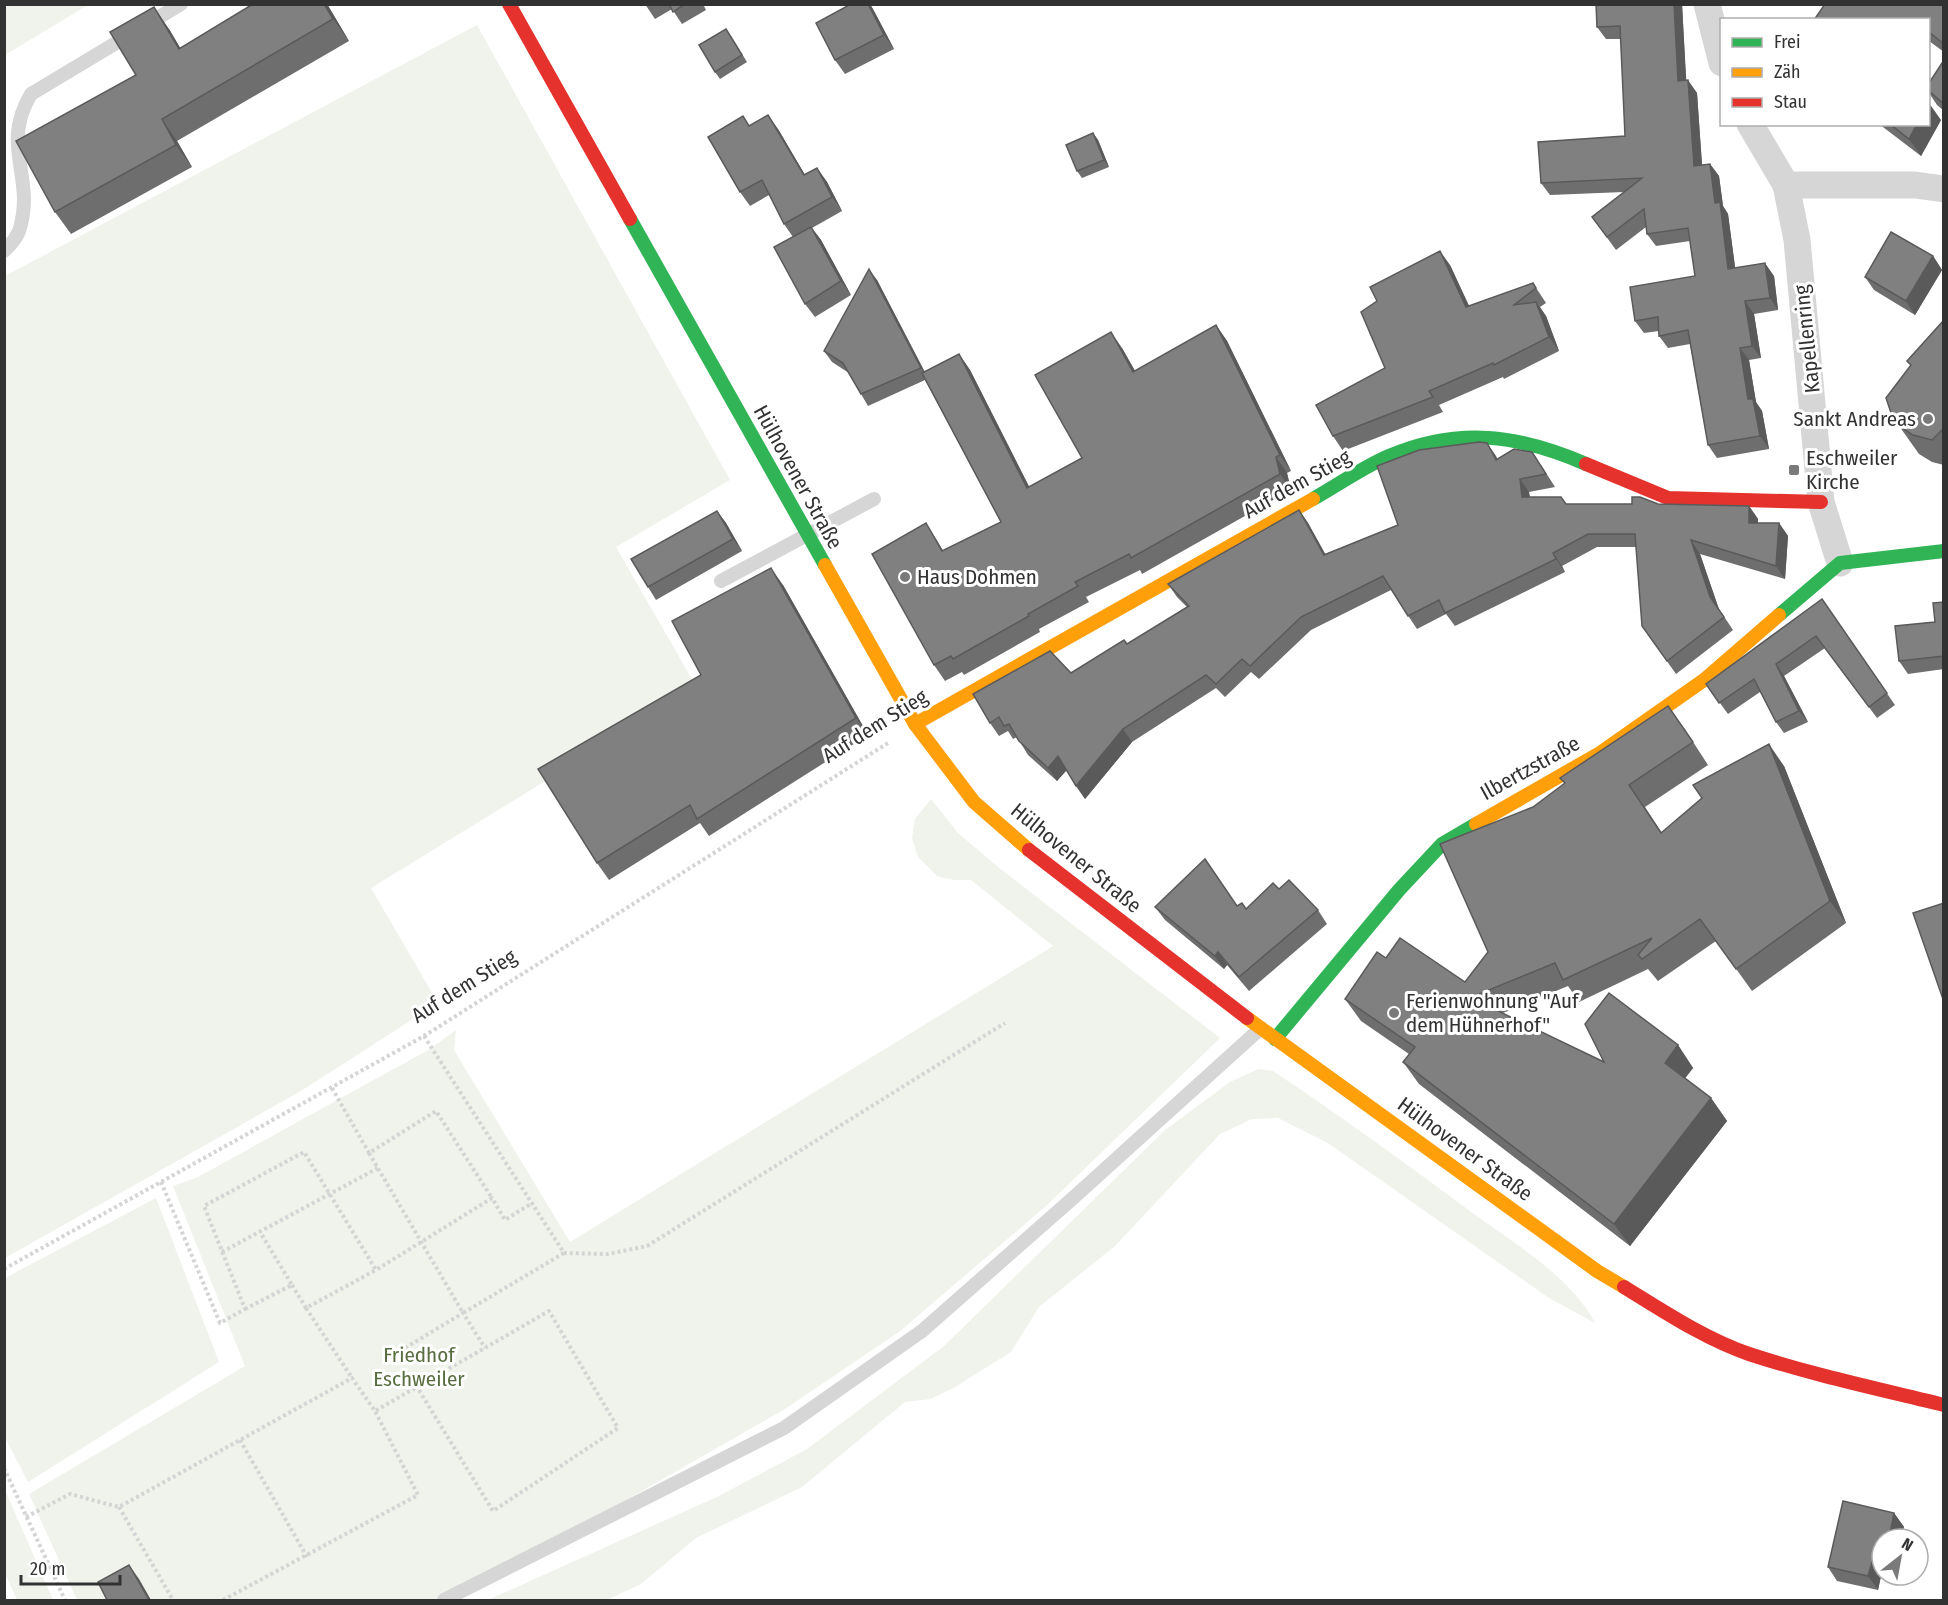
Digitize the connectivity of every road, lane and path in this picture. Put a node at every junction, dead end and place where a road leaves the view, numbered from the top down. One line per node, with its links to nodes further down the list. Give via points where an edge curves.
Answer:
1 (182, 4): 8 (lane, via 32,94 16,109 8,134 24,208 20,231)
2 (509, 4): 11 (main road, Hülhovener Straße)
3 (1707, 4): 4 (street)
4 (1720, 55)
5 (1751, 126): 6 (street, Kapellenring)
6 (1786, 185): 7 (street, via 1915,185); 10 (street, Kapellenring, via 1797,240)
7 (1944, 189)
8 (4, 251)
9 (874, 499): 11 (lane)
10 (1821, 502): 13 (street, Kapellenring); 15 (main road, Auf dem Stieg, via 1668,498 1549,448 1490,436 1441,439 1389,456)
11 (806, 534): 14 (lane); 15 (main road, Hülhovener Straße)
12 (1944, 551): 13 (main road)
13 (1840, 563): 19 (main road, Ilbertzstraße, via 1695,686 1600,753 1442,844)
14 (722, 580)
15 (915, 724): 17 (main road, Hülhovener Straße, via 974,802 1038,858); 18 (path, Auf dem Stieg)
16 (1005, 1023): 30 (path, via 647,1246 608,1254)
17 (1261, 1028): 19 (main road, Hülhovener Straße); 51 (lane, via 922,1331 784,1428)
18 (424, 1036): 20 (path, Auf dem Stieg); 26 (path)
19 (1275, 1039): 41 (main road, Hülhovener Straße, via 1597,1271 1669,1315 1747,1353)
20 (332, 1088): 21 (path); 23 (path, Auf dem Stieg)
21 (369, 1153): 22 (path); 25 (path, via 436,1111)
22 (378, 1168): 24 (path); 28 (path)
23 (161, 1182): 31 (path, Auf dem Stieg); 35 (path, via 220,1323)
24 (330, 1195): 27 (path); 29 (path, via 304,1152 204,1206); 32 (path)
25 (492, 1198): 26 (path, via 505,1220); 28 (path)
26 (532, 1203): 30 (path)
27 (260, 1232): 29 (path); 33 (path)
28 (421, 1242): 32 (path); 36 (path)
29 (222, 1252): 35 (path)
30 (564, 1253): 36 (path)
31 (4, 1269)
32 (376, 1270): 34 (path)
33 (292, 1285): 34 (path); 35 (path)
34 (306, 1308): 39 (path)
35 (245, 1309)
36 (463, 1313): 37 (path); 38 (path)
37 (484, 1348): 40 (path); 40 (path, via 549,1311 618,1428 493,1511)
38 (400, 1351)
39 (352, 1378): 42 (path); 43 (path)
40 (417, 1387): 42 (path)
41 (1944, 1405)
42 (375, 1411): 47 (path, via 418,1495)
43 (240, 1440): 45 (path); 47 (path)
44 (4, 1468): 46 (path)
45 (118, 1507): 46 (path, via 70,1494); 49 (path)
46 (26, 1517): 48 (path)
47 (307, 1557): 50 (path)
48 (65, 1600)
49 (173, 1600)
50 (223, 1600)
51 (444, 1600)

